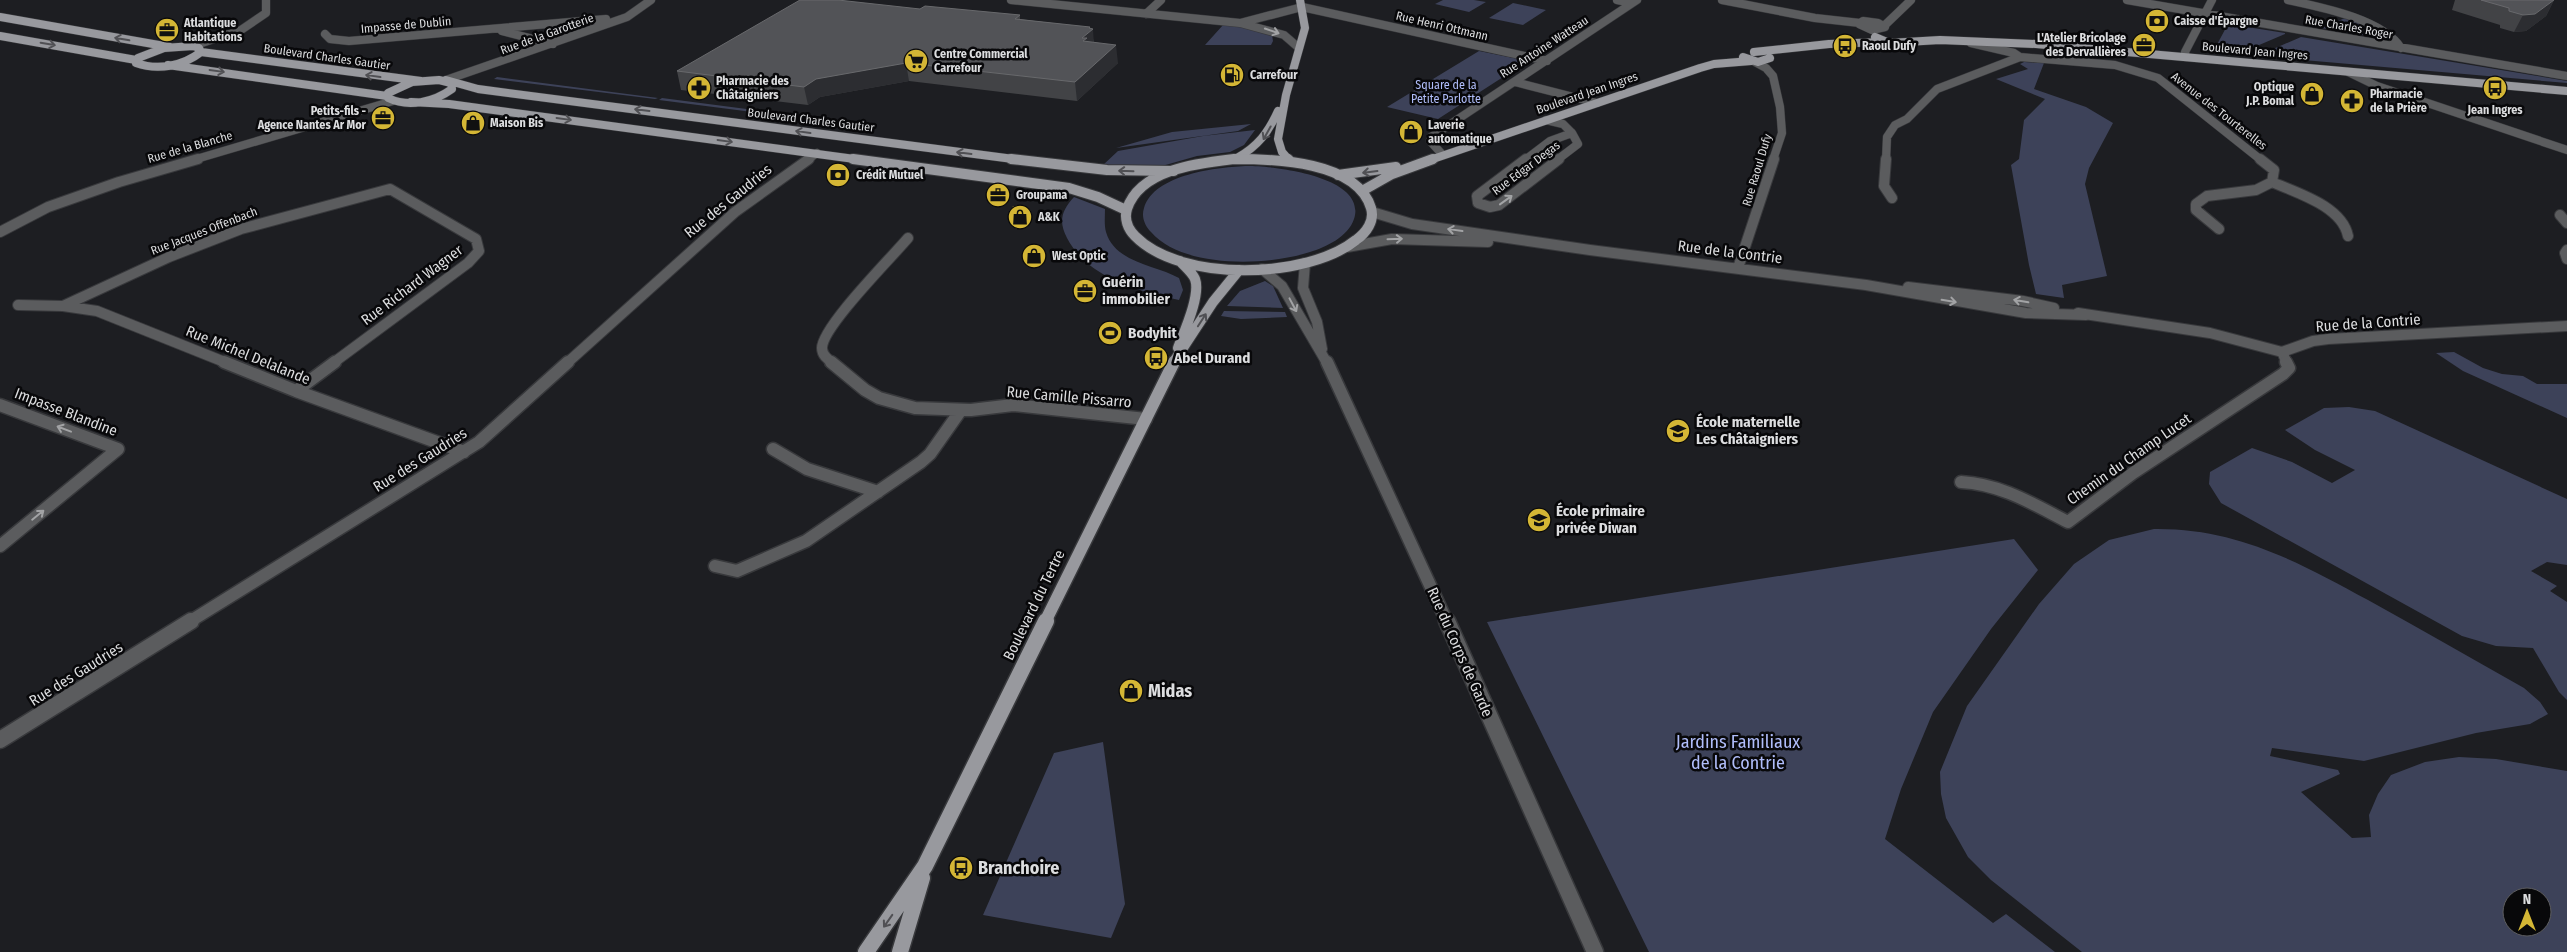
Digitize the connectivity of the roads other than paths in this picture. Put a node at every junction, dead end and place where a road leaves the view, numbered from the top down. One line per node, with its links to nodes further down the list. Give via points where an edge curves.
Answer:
1 (266, 0): 31 (street, via 266,13 261,18 232,33)
2 (650, 0): 29 (street, Rue de la Garotterie, via 627,17)
3 (1012, 0): 14 (street)
4 (1160, 0): 14 (street)
5 (1617, 0): 11 (street)
6 (1722, 0): 12 (street)
7 (1911, 0): 17 (street)
8 (2127, 0): 15 (street, Rue Charles Roger)
9 (2212, 0): 15 (street)
10 (2288, 0): 34 (street, via 2366,23 2395,38)
11 (1635, 2): 43 (street, Rue Antoine Watteau)
12 (1747, 2): 21 (street)
13 (1301, 4): 19 (street); 33 (main road, via 1305,28); 43 (street, Rue Henri Ottmann)
14 (1146, 14): 19 (street)
15 (2206, 14): 34 (street, Rue Charles Roger); 40 (street, via 2185,52)
16 (0, 17): 32 (main road, one-way to 16)
17 (1891, 17): 20 (street); 22 (street)
18 (606, 19): 23 (street, Impasse de Dublin)
19 (1240, 22): 33 (street, one-way to 33, via 1284,35)
20 (1873, 22): 21 (street); 22 (street)
21 (1863, 26): 22 (street); 26 (street)
22 (1884, 27): 27 (street)
23 (492, 29): 24 (street, Impasse de Dublin, via 349,41 330,39); 29 (street, Impasse de Dublin)
24 (325, 34)
25 (0, 36): 42 (main road, one-way to 42)
26 (1877, 38): 27 (main road, Boulevard Jean Ingres); 35 (main road)
27 (1896, 38): 28 (main road, Boulevard Jean Ingres)
28 (1958, 40): 30 (main road, Boulevard Jean Ingres); 39 (street)
29 (553, 44): 50 (street, Rue de la Garotterie)
30 (2036, 44): 39 (street, via 2017,49); 40 (main road, Boulevard Jean Ingres)
31 (193, 46): 32 (main road); 36 (main road)
32 (170, 47): 42 (main road)
33 (1299, 48): 54 (main road)
34 (2401, 48): 49 (street, Rue Charles Roger)
35 (1787, 50): 37 (main road); 41 (main road)
36 (201, 52): 46 (main road); 51 (main road, Boulevard Charles Gautier, one-way to 36)
37 (1754, 52): 38 (main road, Boulevard Jean Ingres); 41 (main road, via 1765,54)
38 (1742, 55): 44 (main road); 45 (main road, Boulevard Jean Ingres)
39 (2017, 55): 68 (street, Avenue des Tourterelles, via 2115,65 2158,78 2274,170); 71 (street, via 1937,89 1907,120 1895,125 1887,137 1884,186)
40 (2186, 58): 47 (main road, Boulevard Jean Ingres)
41 (1769, 59): 44 (main road, Boulevard Jean Ingres); 48 (street, Rue Raoul Dufy, via 1776,68)
42 (136, 60): 46 (main road, via 146,66)
43 (1546, 61): 52 (street, Rue Antoine Watteau)
44 (1753, 61): 45 (main road, Boulevard Jean Ingres); 48 (street, via 1766,68)
45 (1714, 64): 57 (main road, Boulevard Jean Ingres)
46 (168, 65): 55 (main road, Boulevard Charles Gautier, one-way to 55)
47 (2348, 72): 53 (main road, Boulevard Jean Ingres); 61 (street, via 2377,86)
48 (1772, 76): 88 (street, Rue Raoul Dufy, via 1780,107 1782,133)
49 (2567, 76)
50 (446, 80): 51 (main road, Boulevard Charles Gautier); 56 (main road, via 453,84 449,92); 66 (main road, Boulevard Charles Gautier, one-way to 50, via 1112,171 1036,162 478,89)
51 (421, 81): 55 (main road, via 397,87)
52 (1515, 82): 57 (street); 62 (street, Rue Antoine Watteau, via 1435,134 1430,141)
53 (2567, 91)
54 (1286, 95): 64 (main road, one-way to 64, via 1266,138); 65 (main road, via 1278,139 1282,152)
55 (390, 99): 56 (main road, Boulevard Charles Gautier); 76 (street, Rue de la Blanche, via 119,182 48,207)
56 (411, 102): 63 (main road, one-way to 63, via 449,104)
57 (1596, 103): 58 (main road, Boulevard Jean Ingres)
58 (1546, 120): 59 (street, Rue Edgar Degas, via 1561,122 1569,126); 60 (main road, Boulevard Jean Ingres)
59 (1572, 133): 59 (street, Rue Edgar Degas, one-way to 59, via 1550,141 1477,196 1478,203 1490,207 1504,202 1578,144)
60 (1468, 146): 62 (main road, Boulevard Jean Ingres); 70 (main road, Boulevard Jean Ingres, via 1392,174)
61 (2567, 150)
62 (1441, 153): 67 (main road, Boulevard Jean Ingres, one-way to 67, via 1384,170)
63 (817, 154): 72 (main road, via 1069,188); 102 (street, Rue des Gaudries, via 735,212)
64 (1234, 159): 65 (main road); 66 (main road)
65 (1290, 161): 67 (main road)
66 (1174, 170): 72 (main road, via 1142,188 1131,198)
67 (1338, 175): 70 (main road)
68 (2272, 182): 78 (street, via 2256,190 2207,196 2196,204 2196,210); 80 (street, via 2305,196 2328,211 2345,225)
69 (390, 189): 92 (street, Rue Jacques Offenbach, via 240,229 169,257); 97 (street, Rue Richard Wagner, via 474,236 478,251 468,263)
70 (1362, 191): 73 (main road)
71 (1892, 198)
72 (1126, 210): 86 (main road, via 1127,224 1137,238 1154,251)
73 (1372, 212): 82 (main road, via 1366,230); 83 (street, Rue de la Contrie, one-way to 73, via 1412,224)
74 (2560, 215): 77 (street)
75 (0, 220): 76 (street)
76 (16, 223): 79 (street, Rue de la Blanche)
77 (2567, 223)
78 (2218, 229)
79 (0, 232)
80 (2348, 236)
81 (908, 238): 99 (street, Rue Camille Pissarro, via 833,324 822,350 865,390 879,398 915,408)
82 (1347, 247): 83 (street, Rue de la Contrie, one-way to 83, via 1409,239); 87 (main road)
83 (1590, 250): 88 (street, Rue de la Contrie)
84 (2567, 250): 85 (street)
85 (2567, 259)
86 (1180, 261): 90 (main road); 96 (main road, Boulevard du Tertre, via 1195,279 1197,292)
87 (1305, 263): 89 (main road); 95 (street, Rue du Corps de Garde, via 1302,293 1316,317)
88 (1738, 268): 94 (street, Rue de la Contrie, via 1866,285 2026,312 2086,315 2210,333)
89 (1262, 269): 90 (main road); 95 (street, Rue du Corps de Garde, one-way to 95, via 1282,286)
90 (1239, 270): 96 (main road, Boulevard du Tertre, one-way to 90, via 1220,289)
91 (18, 305): 92 (street, Rue Michel Delalande)
92 (63, 306): 97 (street, Rue Michel Delalande, via 96,311)
93 (2567, 326): 94 (street, Rue de la Contrie, via 2328,338)
94 (2282, 352): 103 (street, Chemin du Champ Lucet, via 2289,368 2283,374 2133,473 2068,522 2016,496 1983,484)
95 (1323, 354): 111 (street, Rue du Corps de Garde)
96 (1175, 360): 100 (main road, Boulevard du Tertre)
97 (296, 391): 102 (street, Rue Michel Delalande)
98 (0, 404): 105 (street, Impasse Blandine, one-way to 98, via 118,449)
99 (961, 410): 100 (street, Rue Camille Pissarro, via 1012,405); 104 (street, via 930,454)
100 (1146, 419): 108 (main road, Boulevard du Tertre)
101 (773, 449): 104 (street, via 807,469)
102 (464, 452): 107 (street, Rue des Gaudries)
103 (1961, 482)
104 (878, 492): 106 (street, via 806,541 737,571)
105 (0, 546)
106 (715, 566)
107 (0, 740)
108 (926, 866): 109 (main road, Boulevard du Tertre, one-way to 109); 110 (main road, Boulevard du Tertre)
109 (866, 952)
110 (900, 952)
111 (1595, 952)

